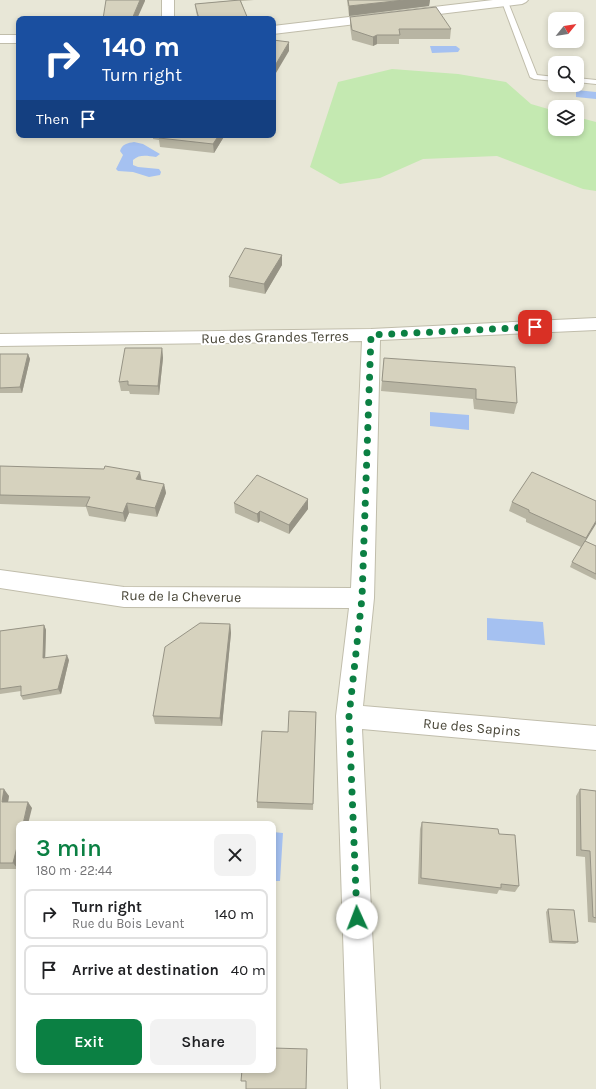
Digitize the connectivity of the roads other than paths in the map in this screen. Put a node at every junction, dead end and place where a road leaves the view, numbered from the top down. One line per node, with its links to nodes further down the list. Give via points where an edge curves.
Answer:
1 (168, 0): 4 (street)
2 (522, 0): 3 (street)
3 (505, 2): 5 (street); 8 (lane, via 534,77)
4 (168, 16)
5 (276, 30)
6 (0, 39): 7 (street)
7 (16, 39)
8 (548, 78)
9 (584, 81): 10 (lane)
10 (596, 82)
11 (596, 324): 12 (street, Rue des Grandes Terres)
12 (371, 335): 13 (street, Rue des Grandes Terres); 15 (street)
13 (0, 340)
14 (0, 579): 15 (street, Rue de la Cheverue, via 124,597)
15 (362, 598): 16 (street)
16 (349, 716): 17 (street, Rue des Sapins); 18 (street)
17 (596, 738)
18 (364, 1089)

